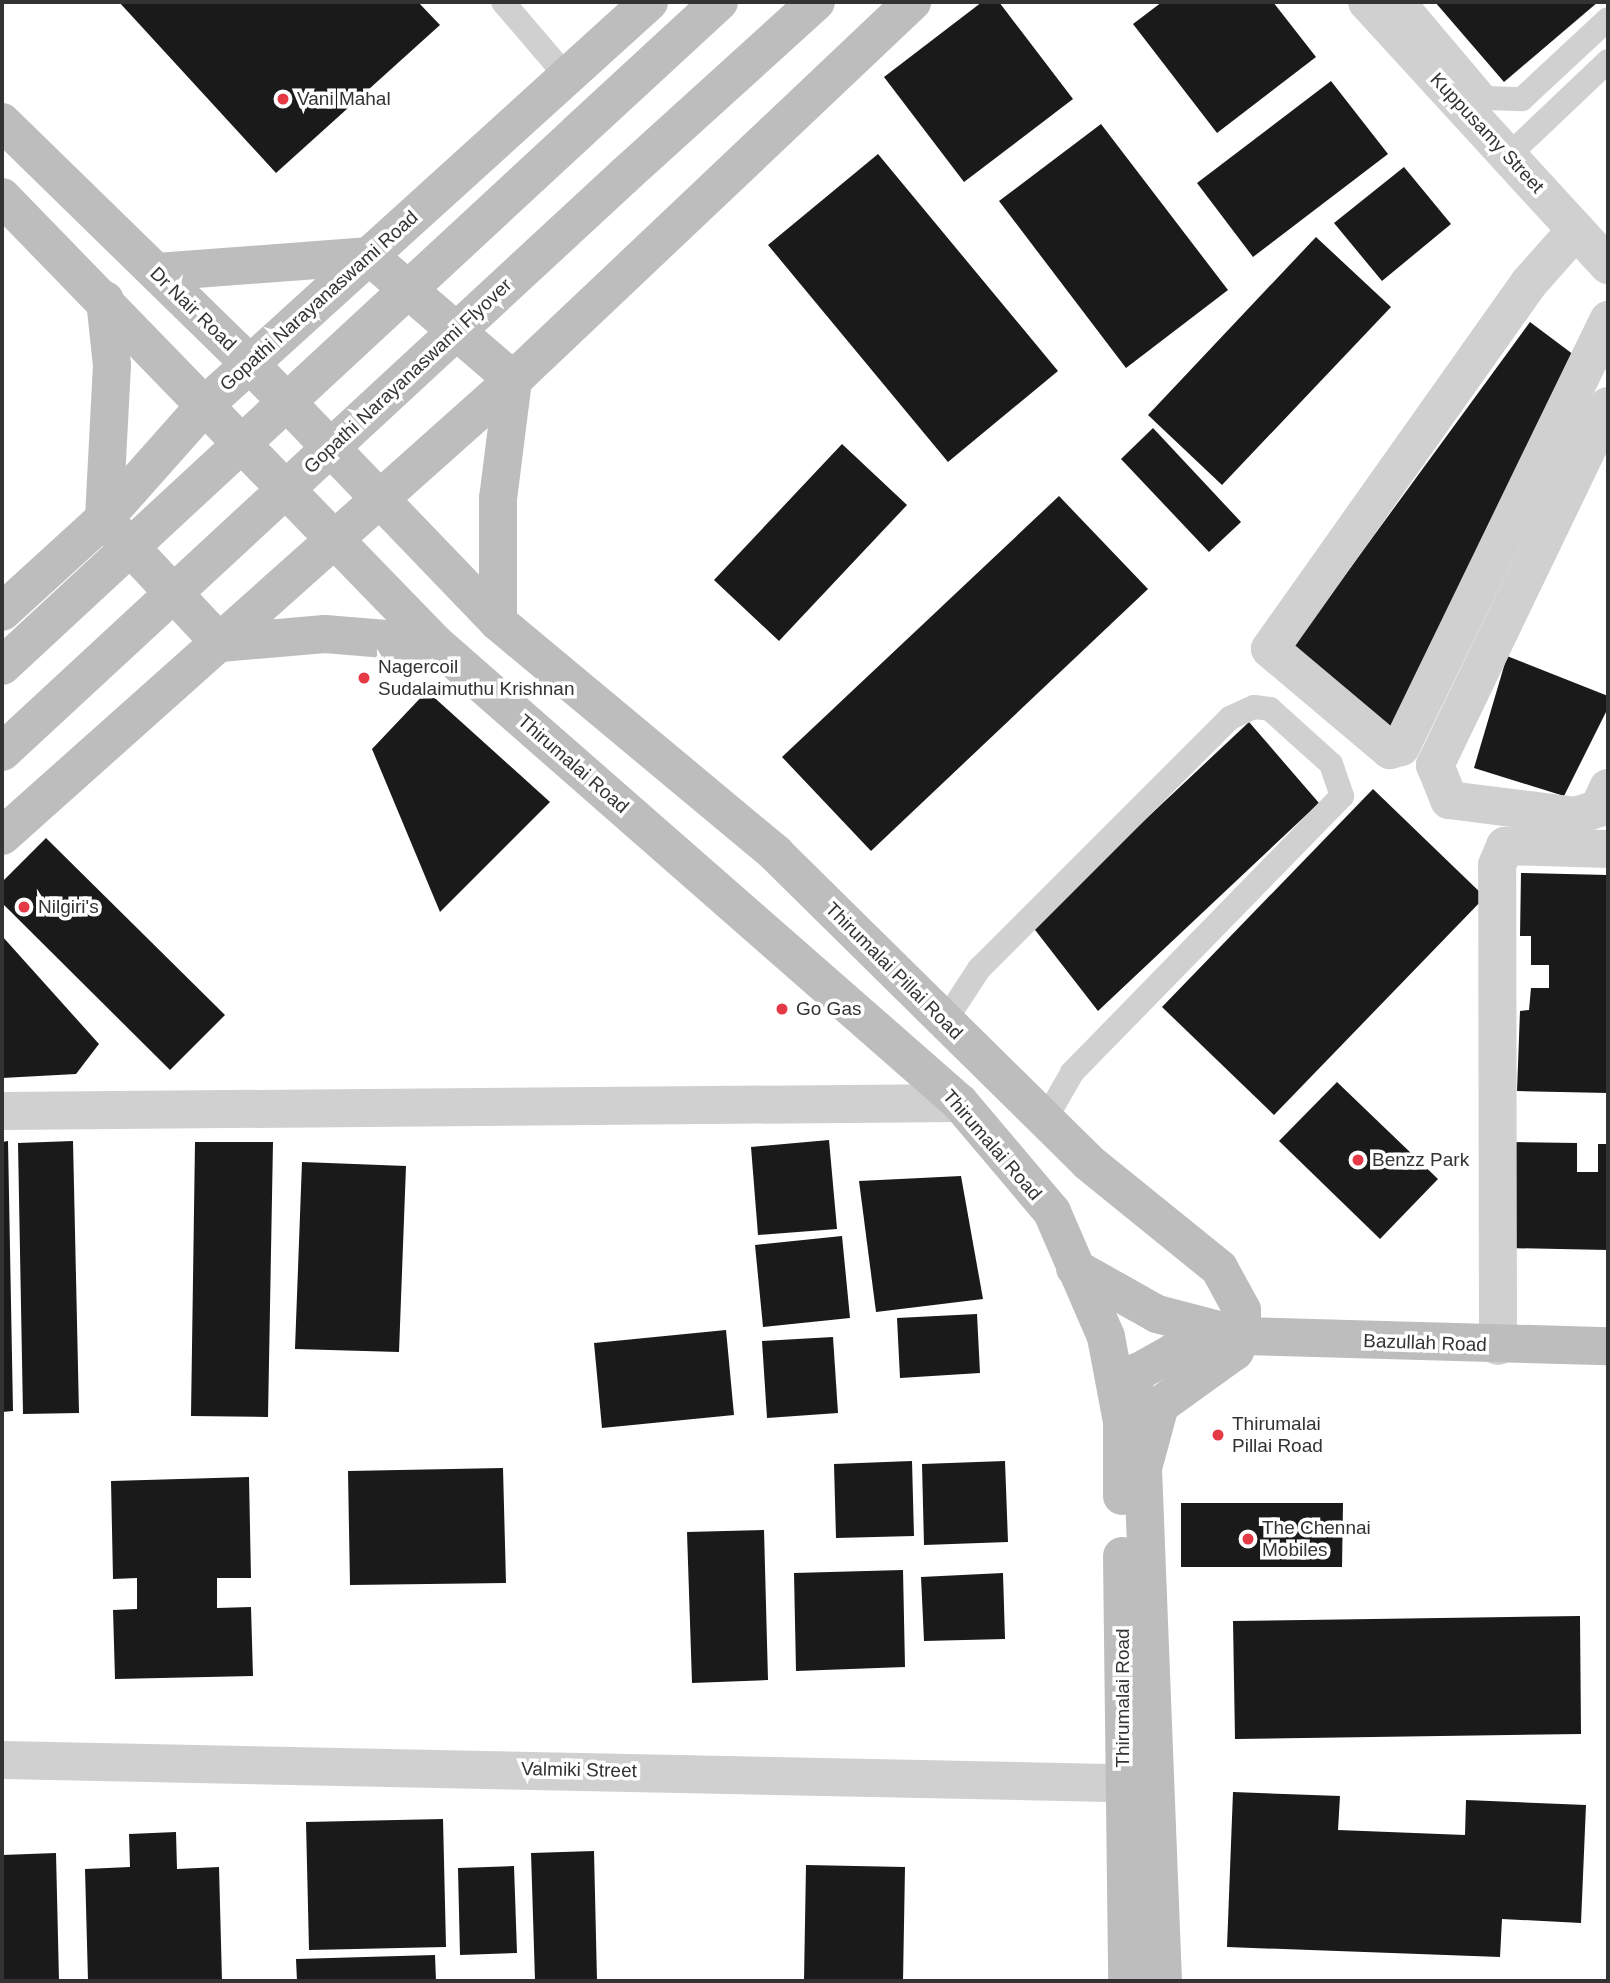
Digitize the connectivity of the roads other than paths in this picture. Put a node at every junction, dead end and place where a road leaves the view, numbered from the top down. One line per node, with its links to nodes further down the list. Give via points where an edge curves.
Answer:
1 (503, 2): 10 (lane)
2 (649, 2): 10 (main road, Gopathi Narayanaswami Road)
3 (719, 2): 31 (main road, bridge)
4 (817, 2): 32 (main road, Gopathi Narayanaswami Flyover, bridge)
5 (912, 2): 21 (main road)
6 (1367, 2): 12 (street, Kuppusamy Street)
7 (1405, 2): 8 (lane, via 1486,98 1522,99)
8 (1608, 19)
9 (1608, 61): 12 (lane)
10 (567, 76): 15 (main road, Gopathi Narayanaswami Road)
11 (2, 122): 17 (main road, Dr Nair Road)
12 (1508, 156): 14 (street, Kuppusamy Street)
13 (2, 197): 18 (main road)
14 (1576, 230): 16 (street, Kuppusamy Street); 19 (street, via 1529,283 1270,649 1390,750 1401,747)
15 (369, 256): 17 (main road); 20 (main road, Gopathi Narayanaswami Road); 21 (main road)
16 (1608, 265)
17 (156, 272): 20 (main road, Dr Nair Road)
18 (105, 300): 22 (main road); 25 (main road, via 112,365)
19 (1608, 320)
20 (250, 364): 22 (main road, Gopathi Narayanaswami Road); 24 (main road, Dr Nair Road)
21 (513, 380): 24 (main road); 28 (main road, via 498,498)
22 (207, 403): 25 (main road, Gopathi Narayanaswami Road); 26 (main road, Thirumalai Road)
23 (1608, 406): 33 (street, via 1435,765 1449,800 1575,816 1599,808)
24 (380, 500): 26 (main road); 28 (main road, Thirumalai Pillai Road)
25 (104, 519): 27 (main road, Gopathi Narayanaswami Road); 29 (main road)
26 (336, 540): 29 (main road); 30 (main road, Thirumalai Road)
27 (2, 612)
28 (498, 622): 36 (main road, Thirumalai Pillai Road, via 775,854)
29 (220, 643): 30 (main road, via 325,634); 34 (main road)
30 (435, 643): 37 (main road, Thirumalai Road)
31 (2, 666)
32 (2, 752)
33 (1608, 788)
34 (2, 836)
35 (1608, 849): 42 (street, via 1505,846 1497,865)
36 (945, 1021): 39 (main road, Thirumalai Pillai Road); 39 (lane, via 979,969 1230,718 1254,706 1270,709 1331,764 1342,796 1072,1073)
37 (960, 1103): 38 (street); 40 (main road, Thirumalai Road, via 1052,1212)
38 (2, 1111)
39 (1045, 1120): 41 (main road, Thirumalai Pillai Road, via 1120,1191 1219,1268 1242,1310)
40 (1075, 1268): 41 (main road, via 1157,1314); 44 (main road, Thirumalai Road, via 1106,1337)
41 (1242, 1336): 42 (main road, Bazullah Road); 44 (main road, via 1172,1353 1138,1372); 46 (main road, via 1235,1351 1160,1405 1143,1468)
42 (1498, 1346): 43 (main road, Bazullah Road)
43 (1608, 1346)
44 (1122, 1422): 46 (main road, Thirumalai Road)
45 (2, 1760): 46 (street, Valmiki Street)
46 (1140, 1782): 47 (main road, Thirumalai Road); 48 (main road)
47 (1127, 1981)
48 (1163, 1981)

